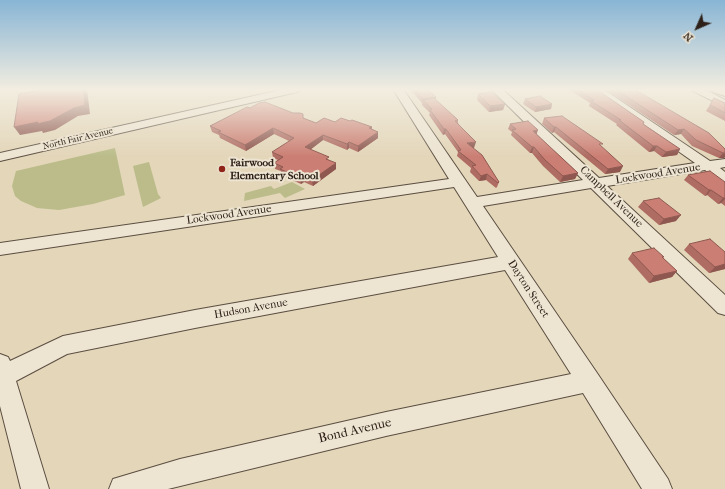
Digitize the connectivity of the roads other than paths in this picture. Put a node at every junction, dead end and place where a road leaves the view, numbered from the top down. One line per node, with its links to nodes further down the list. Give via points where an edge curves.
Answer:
1 (194, 112): 5 (street, North Fair Avenue)
2 (413, 112): 9 (street, Dayton Street)
3 (521, 112): 10 (street, Campbell Avenue)
4 (631, 112): 7 (street)
5 (0, 157)
6 (725, 163): 7 (street, Lockwood Avenue)
7 (707, 166): 8 (street); 10 (street, Lockwood Avenue)
8 (725, 178)
9 (458, 182): 11 (street, Dayton Street); 12 (street, Lockwood Avenue)
10 (597, 183): 11 (street, Lockwood Avenue); 14 (street, Campbell Avenue)
11 (473, 203): 13 (street, Dayton Street)
12 (0, 249)
13 (510, 262): 15 (street, Hudson Avenue, via 63,345); 16 (street, Dayton Street)
14 (725, 307)
15 (1, 373): 17 (street)
16 (589, 382): 18 (street, Bond Avenue, via 386,424 180,472); 19 (street, Dayton Street)
17 (35, 489)
18 (123, 489)
19 (658, 489)

